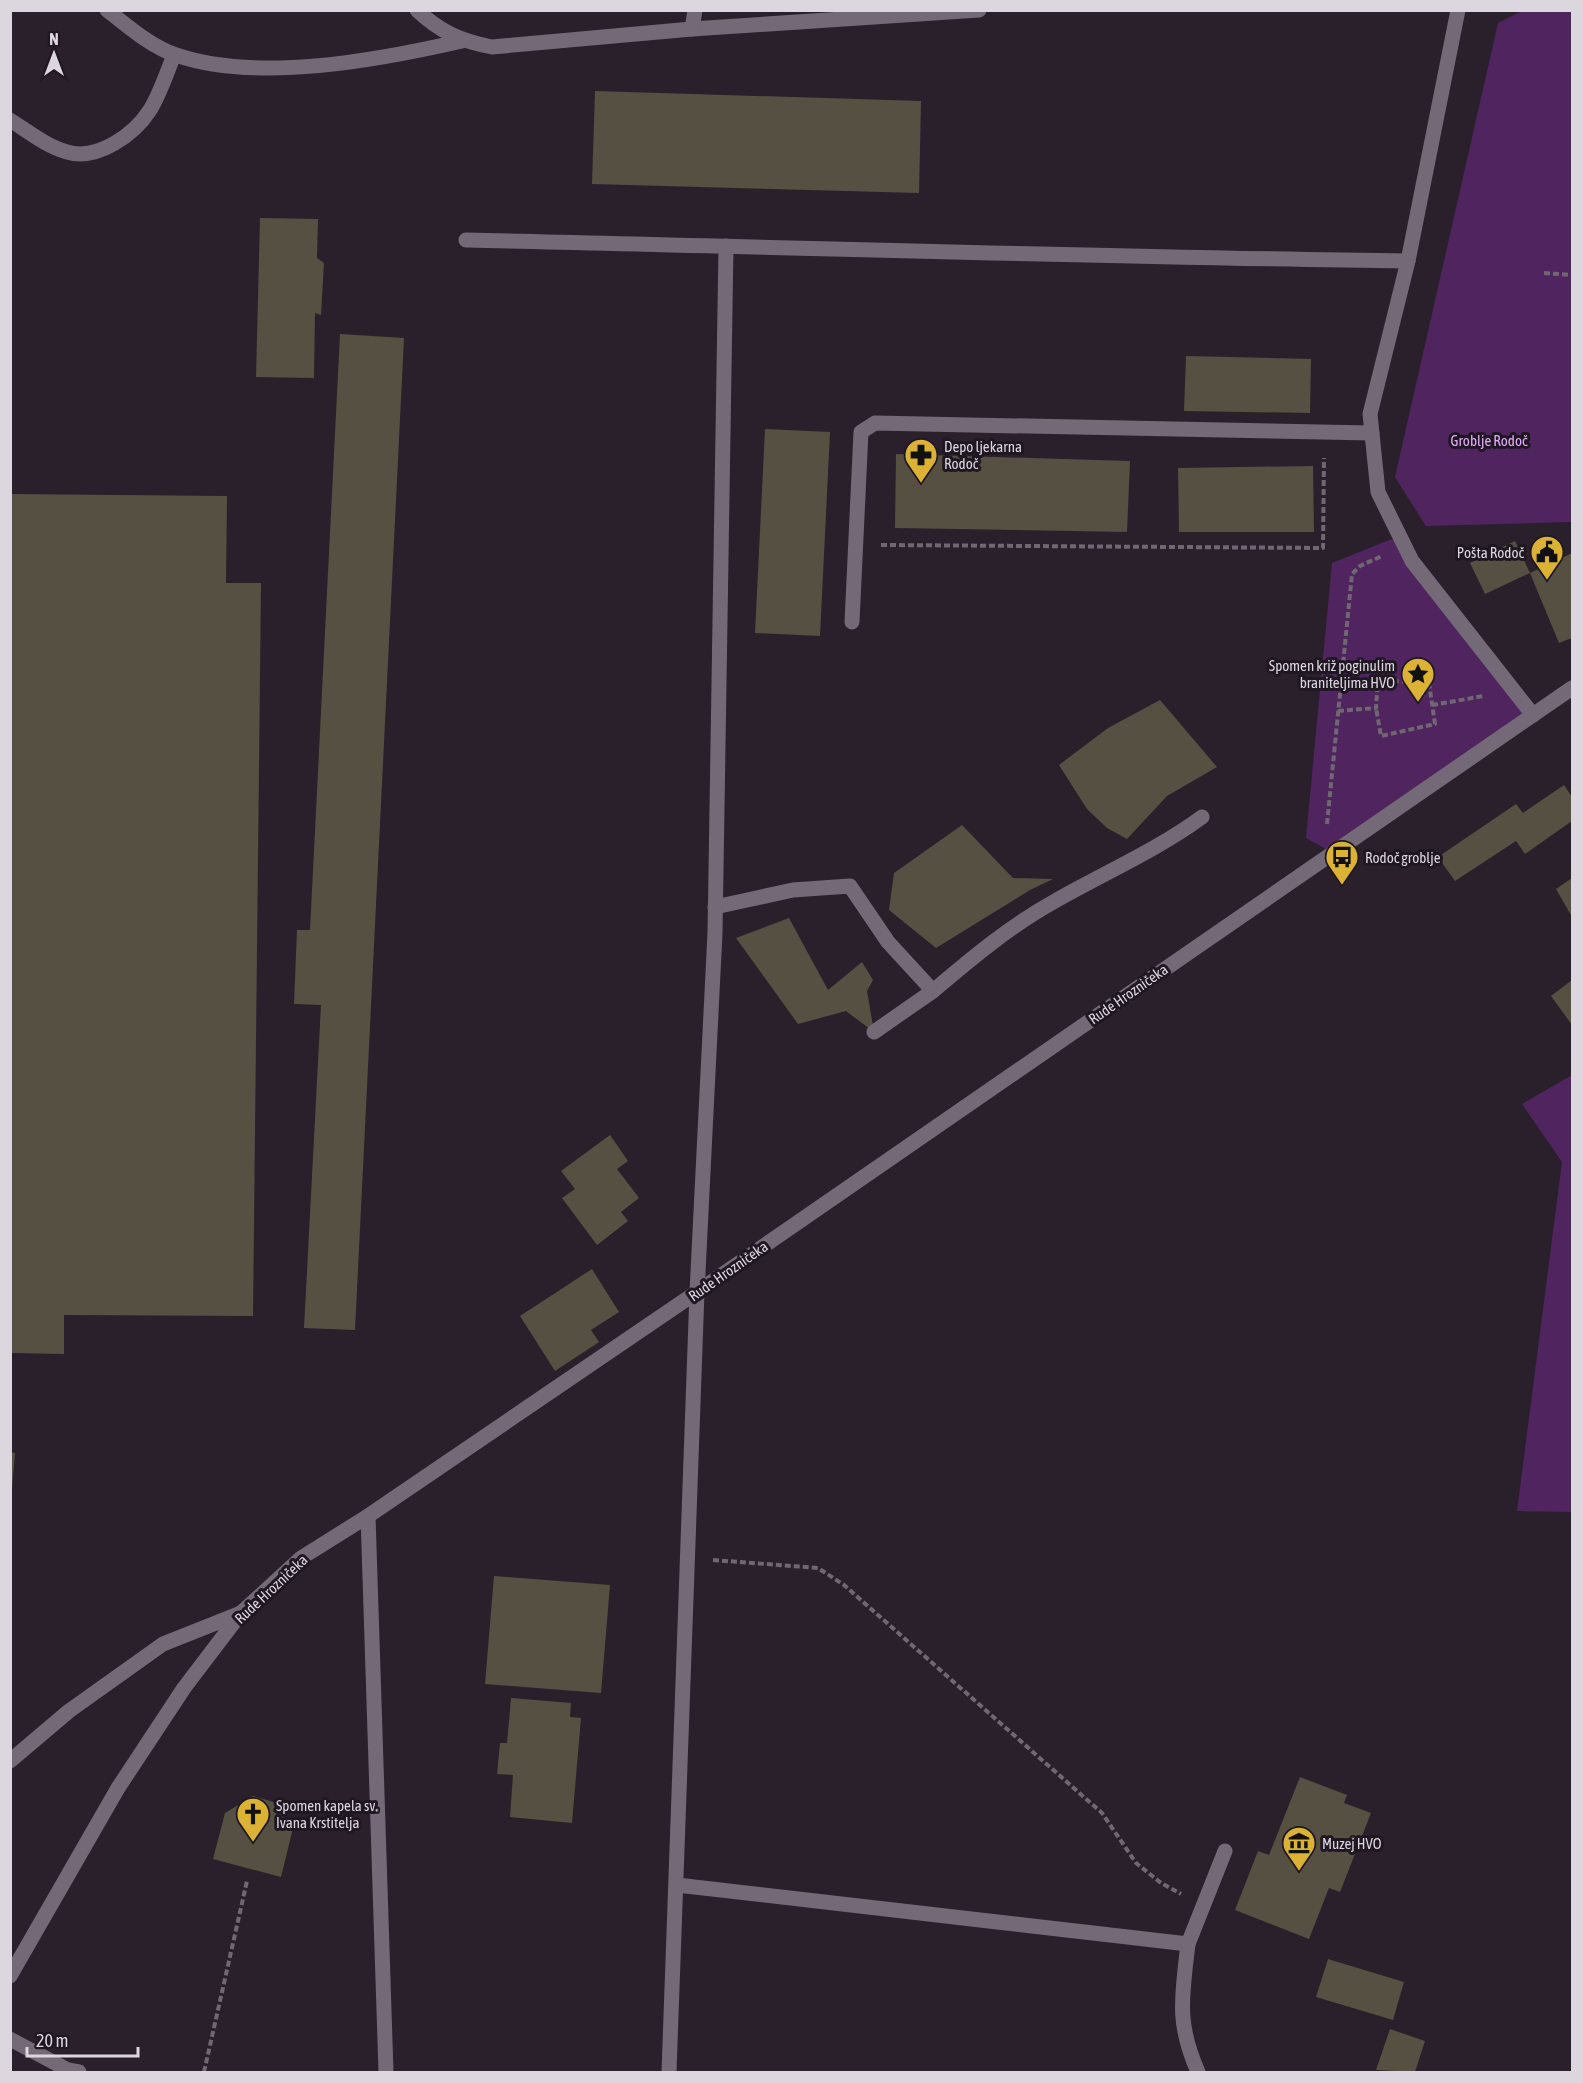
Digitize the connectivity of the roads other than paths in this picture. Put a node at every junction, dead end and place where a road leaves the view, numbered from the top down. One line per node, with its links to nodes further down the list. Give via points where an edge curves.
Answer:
1 (107, 10): 8 (street)
2 (417, 10): 7 (street, via 435,27)
3 (695, 10): 6 (street)
4 (979, 10): 6 (street)
5 (1458, 10): 12 (street)
6 (692, 29): 7 (street, via 492,47)
7 (462, 41): 8 (street, via 398,55 252,68)
8 (174, 55): 9 (street, via 150,111 116,143 95,153 69,153)
9 (10, 120)
10 (466, 240): 11 (street)
11 (726, 246): 12 (street, via 1070,257); 18 (street)
12 (1408, 261): 13 (street, via 1370,414)
13 (1372, 433): 14 (street, via 875,423 861,432); 16 (street, via 1378,492 1412,561)
14 (852, 622)
15 (1572, 688): 16 (street, Rude Hrozničeka)
16 (1533, 715): 21 (street, Rude Hrozničeka)
17 (1202, 817): 19 (street, via 992,940)
18 (715, 908): 19 (street, via 793,890 850,886 888,942); 21 (street)
19 (933, 991): 20 (street)
20 (874, 1032)
21 (697, 1292): 22 (street, Rude Hrozničeka); 26 (street)
22 (368, 1516): 23 (street, Rude Hrozničeka, via 301,1558); 33 (street)
23 (241, 1613): 24 (street, via 164,1644 69,1711); 27 (street, Rude Hrozničeka, via 184,1688 118,1788)
24 (10, 1761)
25 (1225, 1851): 28 (street)
26 (677, 1885): 28 (street); 34 (street)
27 (41, 1923): 29 (street); 30 (street, Rude Hrozničeka)
28 (1188, 1944): 35 (street, via 1181,2013 1187,2049)
29 (10, 1954)
30 (10, 1976)
31 (10, 2039): 32 (street)
32 (78, 2073)
33 (386, 2073)
34 (669, 2073)
35 (1198, 2073)

